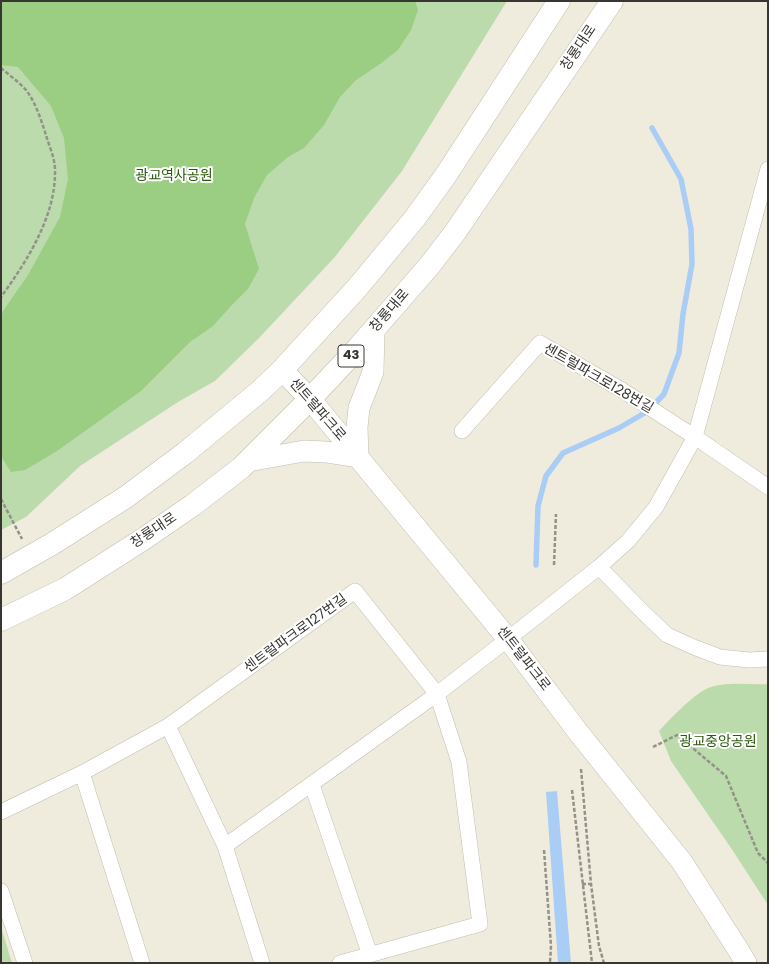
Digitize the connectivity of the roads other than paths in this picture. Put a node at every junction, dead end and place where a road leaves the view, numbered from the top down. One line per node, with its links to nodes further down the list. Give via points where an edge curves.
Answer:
1 (559, 1): 5 (main road, via 446,176 415,218 357,288)
2 (612, 1): 4 (main road, 창룡대로 / 43, via 456,231)
3 (768, 169): 8 (street)
4 (374, 330): 6 (main road, 창룡대로 / 43); 9 (street, via 373,372 359,408)
5 (282, 370): 6 (street, 센트럴파크로); 13 (main road, via 190,449 126,497)
6 (310, 399): 9 (street, 센트럴파크로); 10 (main road, 창룡대로 / 43)
7 (462, 431): 8 (street, 센트럴파크로128번길, via 540,343 622,390)
8 (695, 437): 11 (street, 센트럴파크로128번길); 12 (street, via 656,507 628,541)
9 (358, 457): 10 (street, via 304,451); 15 (street, 센트럴파크로)
10 (248, 461): 14 (main road, 창룡대로 / 43, via 193,505 142,540 65,588)
11 (768, 487)
12 (599, 568): 15 (street); 16 (street, via 667,635 720,657)
13 (1, 573)
14 (1, 620)
15 (508, 639): 17 (street); 29 (street, 센트럴파크로, via 578,732 682,862)
16 (768, 659)
17 (437, 694): 18 (street, 센트럴파크로127번길, via 355,591); 20 (street); 24 (street, 센트럴파크로127번길, via 459,762 480,924)
18 (168, 726): 19 (street, 센트럴파크로127번길); 22 (street)
19 (82, 773): 21 (street, 센트럴파크로127번길); 26 (street)
20 (312, 785): 22 (street); 24 (street)
21 (1, 812)
22 (225, 846): 27 (street)
23 (1, 891): 25 (street)
24 (370, 955): 28 (street, 센트럴파크로127번길)
25 (25, 963)
26 (142, 963)
27 (262, 963)
28 (340, 963)
29 (746, 963)

